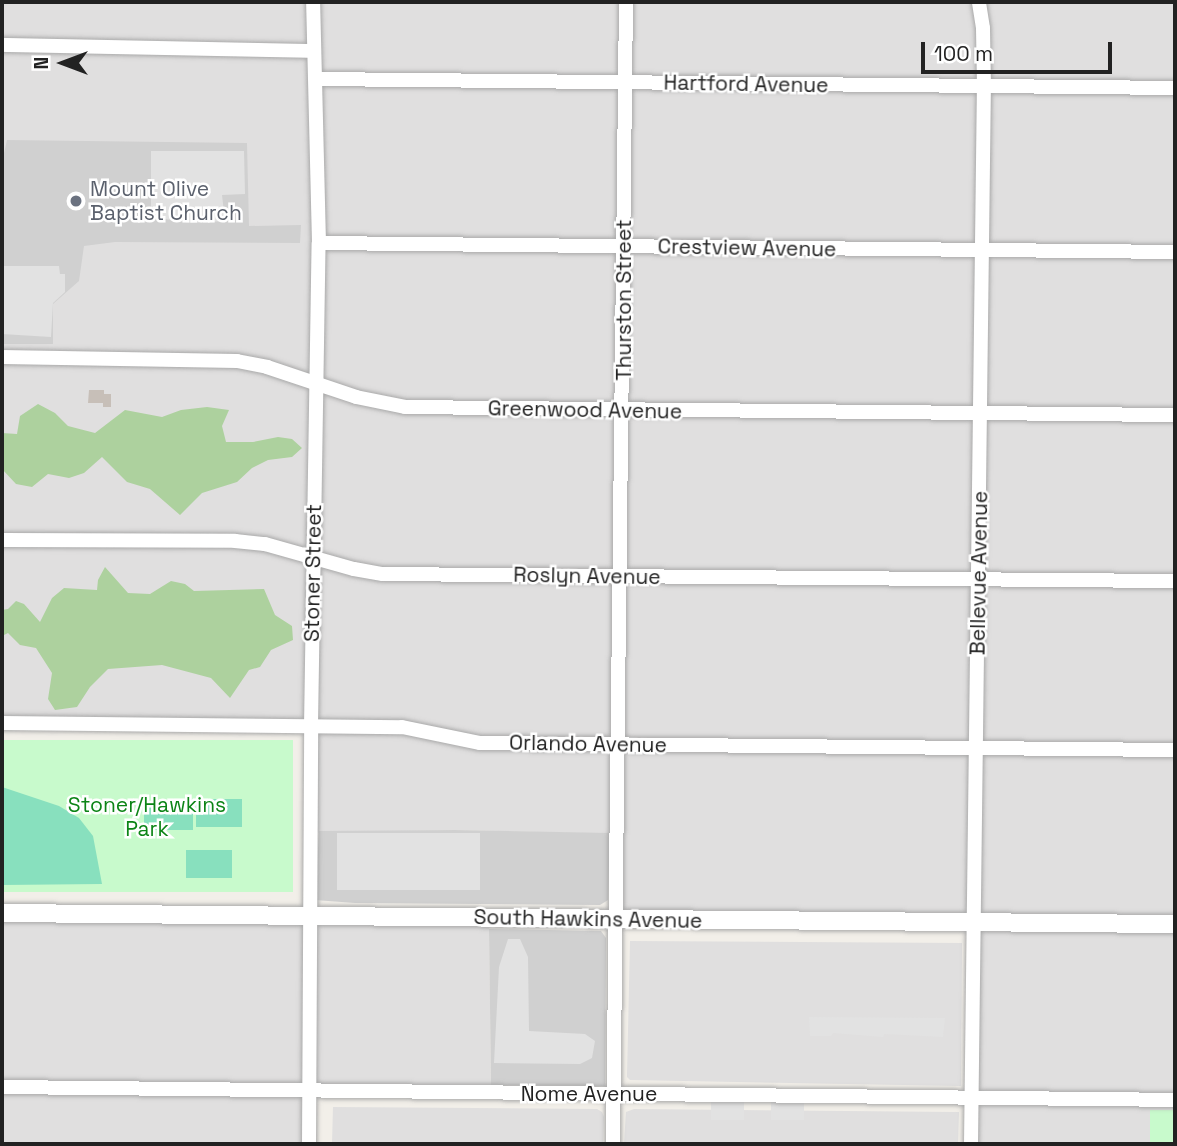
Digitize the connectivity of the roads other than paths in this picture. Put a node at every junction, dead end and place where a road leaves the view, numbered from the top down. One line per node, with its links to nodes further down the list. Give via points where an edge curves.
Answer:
1 (313, 2): 5 (street, Stoner Street)
2 (626, 2): 7 (street, Thurston Street)
3 (979, 2): 8 (street, Bellevue Avenue)
4 (2, 45): 5 (street)
5 (314, 51): 6 (street, Stoner Street)
6 (317, 79): 7 (street, Hartford Avenue); 10 (street, Stoner Street)
7 (625, 81): 8 (street, Hartford Avenue); 11 (street, Thurston Street)
8 (984, 86): 9 (street, Hartford Avenue); 12 (street, Bellevue Avenue)
9 (1175, 88)
10 (319, 243): 11 (street, Crestview Avenue); 15 (street, Stoner Street)
11 (625, 247): 12 (street, Crestview Avenue); 16 (street, Thurston Street)
12 (982, 251): 13 (street, Crestview Avenue); 17 (street, Bellevue Avenue)
13 (1175, 252)
14 (2, 357): 15 (street, Greenwood Avenue, via 237,361)
15 (316, 383): 16 (street, Greenwood Avenue, via 405,407); 20 (street, Stoner Street)
16 (623, 409): 17 (street, Greenwood Avenue); 21 (street, Thurston Street)
17 (981, 413): 18 (street, Greenwood Avenue); 22 (street, Bellevue Avenue)
18 (1175, 415)
19 (2, 540): 20 (street, Roslyn Avenue, via 235,541)
20 (313, 557): 21 (street, Roslyn Avenue, via 383,573); 25 (street, Stoner Street)
21 (621, 575): 22 (street, Roslyn Avenue); 26 (street, Thurston Street)
22 (979, 579): 23 (street, Roslyn Avenue); 27 (street, Bellevue Avenue)
23 (1175, 581)
24 (2, 723): 25 (street, Orlando Avenue)
25 (311, 726): 26 (street, Orlando Avenue, via 402,727 481,743); 30 (street, Stoner Street)
26 (618, 744): 27 (street, Orlando Avenue); 31 (street, Thurston Street)
27 (977, 747): 28 (street, Orlando Avenue); 32 (street, Bellevue Avenue)
28 (1175, 750)
29 (2, 913): 30 (street, South Hawkins Avenue)
30 (310, 915): 31 (street, South Hawkins Avenue); 35 (street, Stoner Street)
31 (615, 919): 32 (street, South Hawkins Avenue); 36 (street, Thurston Street)
32 (975, 923): 33 (street, South Hawkins Avenue); 37 (street, Bellevue Avenue)
33 (1175, 924)
34 (2, 1087): 35 (street, Nome Avenue)
35 (309, 1090): 36 (street, Nome Avenue); 39 (street, Stoner Street)
36 (614, 1094): 37 (street, Nome Avenue); 40 (street, Thurston Street)
37 (972, 1098): 38 (street, Nome Avenue); 41 (street, Bellevue Avenue)
38 (1175, 1100)
39 (309, 1144)
40 (613, 1144)
41 (971, 1144)

